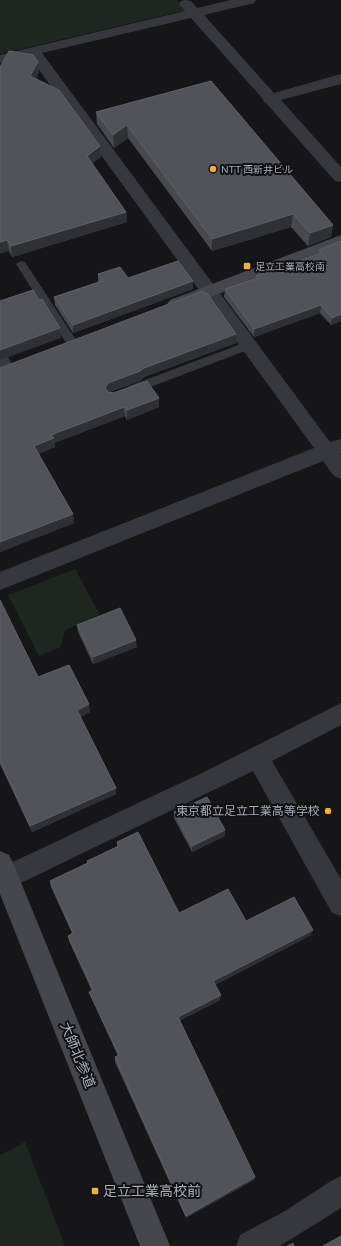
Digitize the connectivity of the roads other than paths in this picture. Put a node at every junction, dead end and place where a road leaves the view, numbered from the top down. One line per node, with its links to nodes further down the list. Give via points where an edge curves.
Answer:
1 (183, 0): 3 (street)
2 (249, 0): 3 (street)
3 (194, 13): 4 (street); 7 (street)
4 (33, 51): 5 (street); 11 (street)
5 (0, 59)
6 (341, 79): 7 (street)
7 (269, 99): 8 (street)
8 (341, 177)
9 (341, 241): 11 (street)
10 (21, 264): 13 (lane)
11 (210, 292): 12 (street); 14 (street)
12 (159, 310)
13 (71, 343)
14 (249, 345): 15 (lane); 16 (street)
15 (120, 394)
16 (334, 449): 17 (street); 18 (street)
17 (341, 471)
18 (0, 582)
19 (341, 713): 20 (street)
20 (257, 756): 21 (street, via 214,779); 22 (street)
21 (2, 874): 24 (street, 大師北参道)
22 (341, 904)
23 (341, 1191): 25 (street)
24 (155, 1246)
25 (251, 1246)

